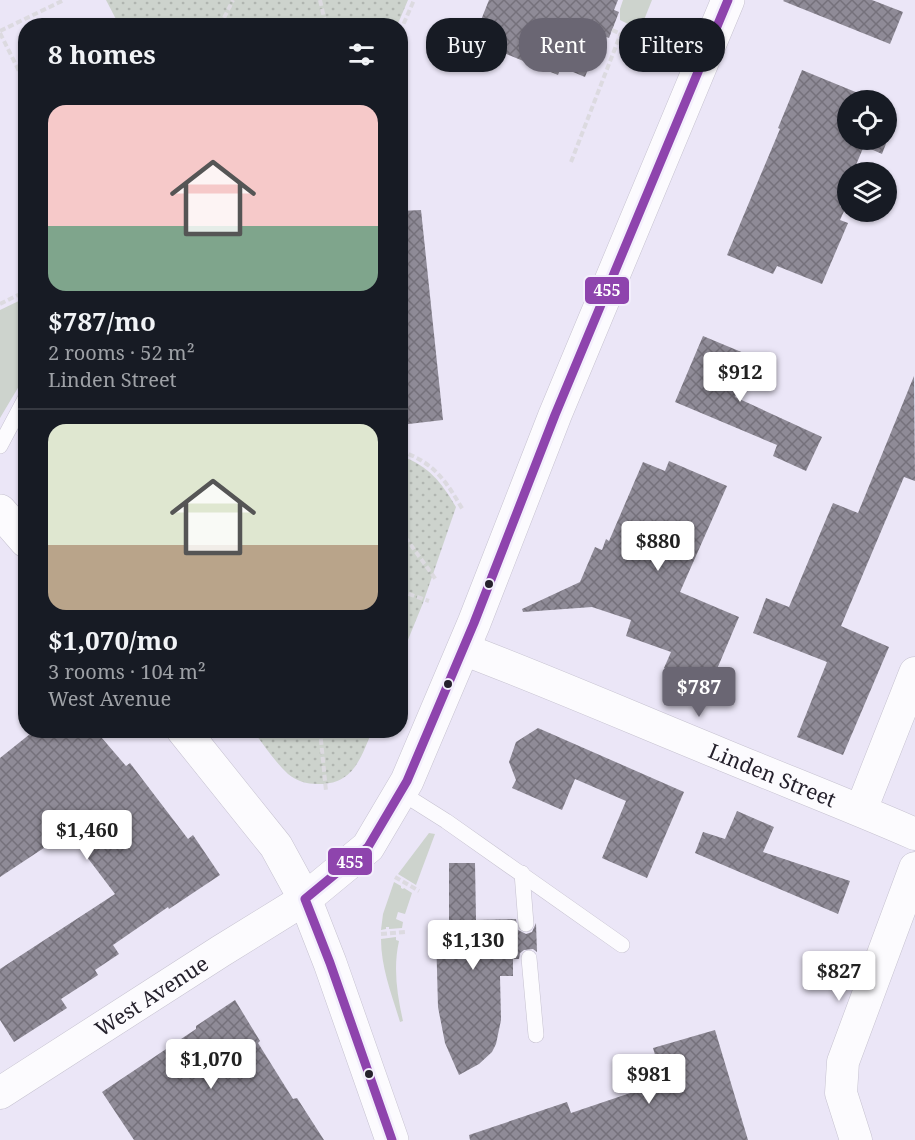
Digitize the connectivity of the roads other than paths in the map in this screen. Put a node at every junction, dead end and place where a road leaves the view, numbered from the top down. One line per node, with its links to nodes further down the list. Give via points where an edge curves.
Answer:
1 (728, 0): 6 (main road, via 555,415)
2 (18, 412): 3 (lane)
3 (0, 446)
4 (0, 510): 5 (main road)
5 (18, 531)
6 (463, 649): 9 (main road); 10 (street, Linden Street)
7 (915, 673): 10 (street)
8 (189, 738): 14 (main road, via 276,846)
9 (400, 792): 13 (lane); 14 (main road, via 368,847)
10 (861, 810): 11 (street, Linden Street)
11 (915, 834)
12 (915, 868): 21 (street, via 843,1062 841,1093)
13 (522, 873): 15 (lane); 16 (lane)
14 (305, 899): 19 (street, West Avenue); 20 (main road)
15 (526, 924)
16 (622, 945)
17 (529, 958): 18 (lane)
18 (536, 1035)
19 (0, 1093)
20 (392, 1140)
21 (856, 1140)

